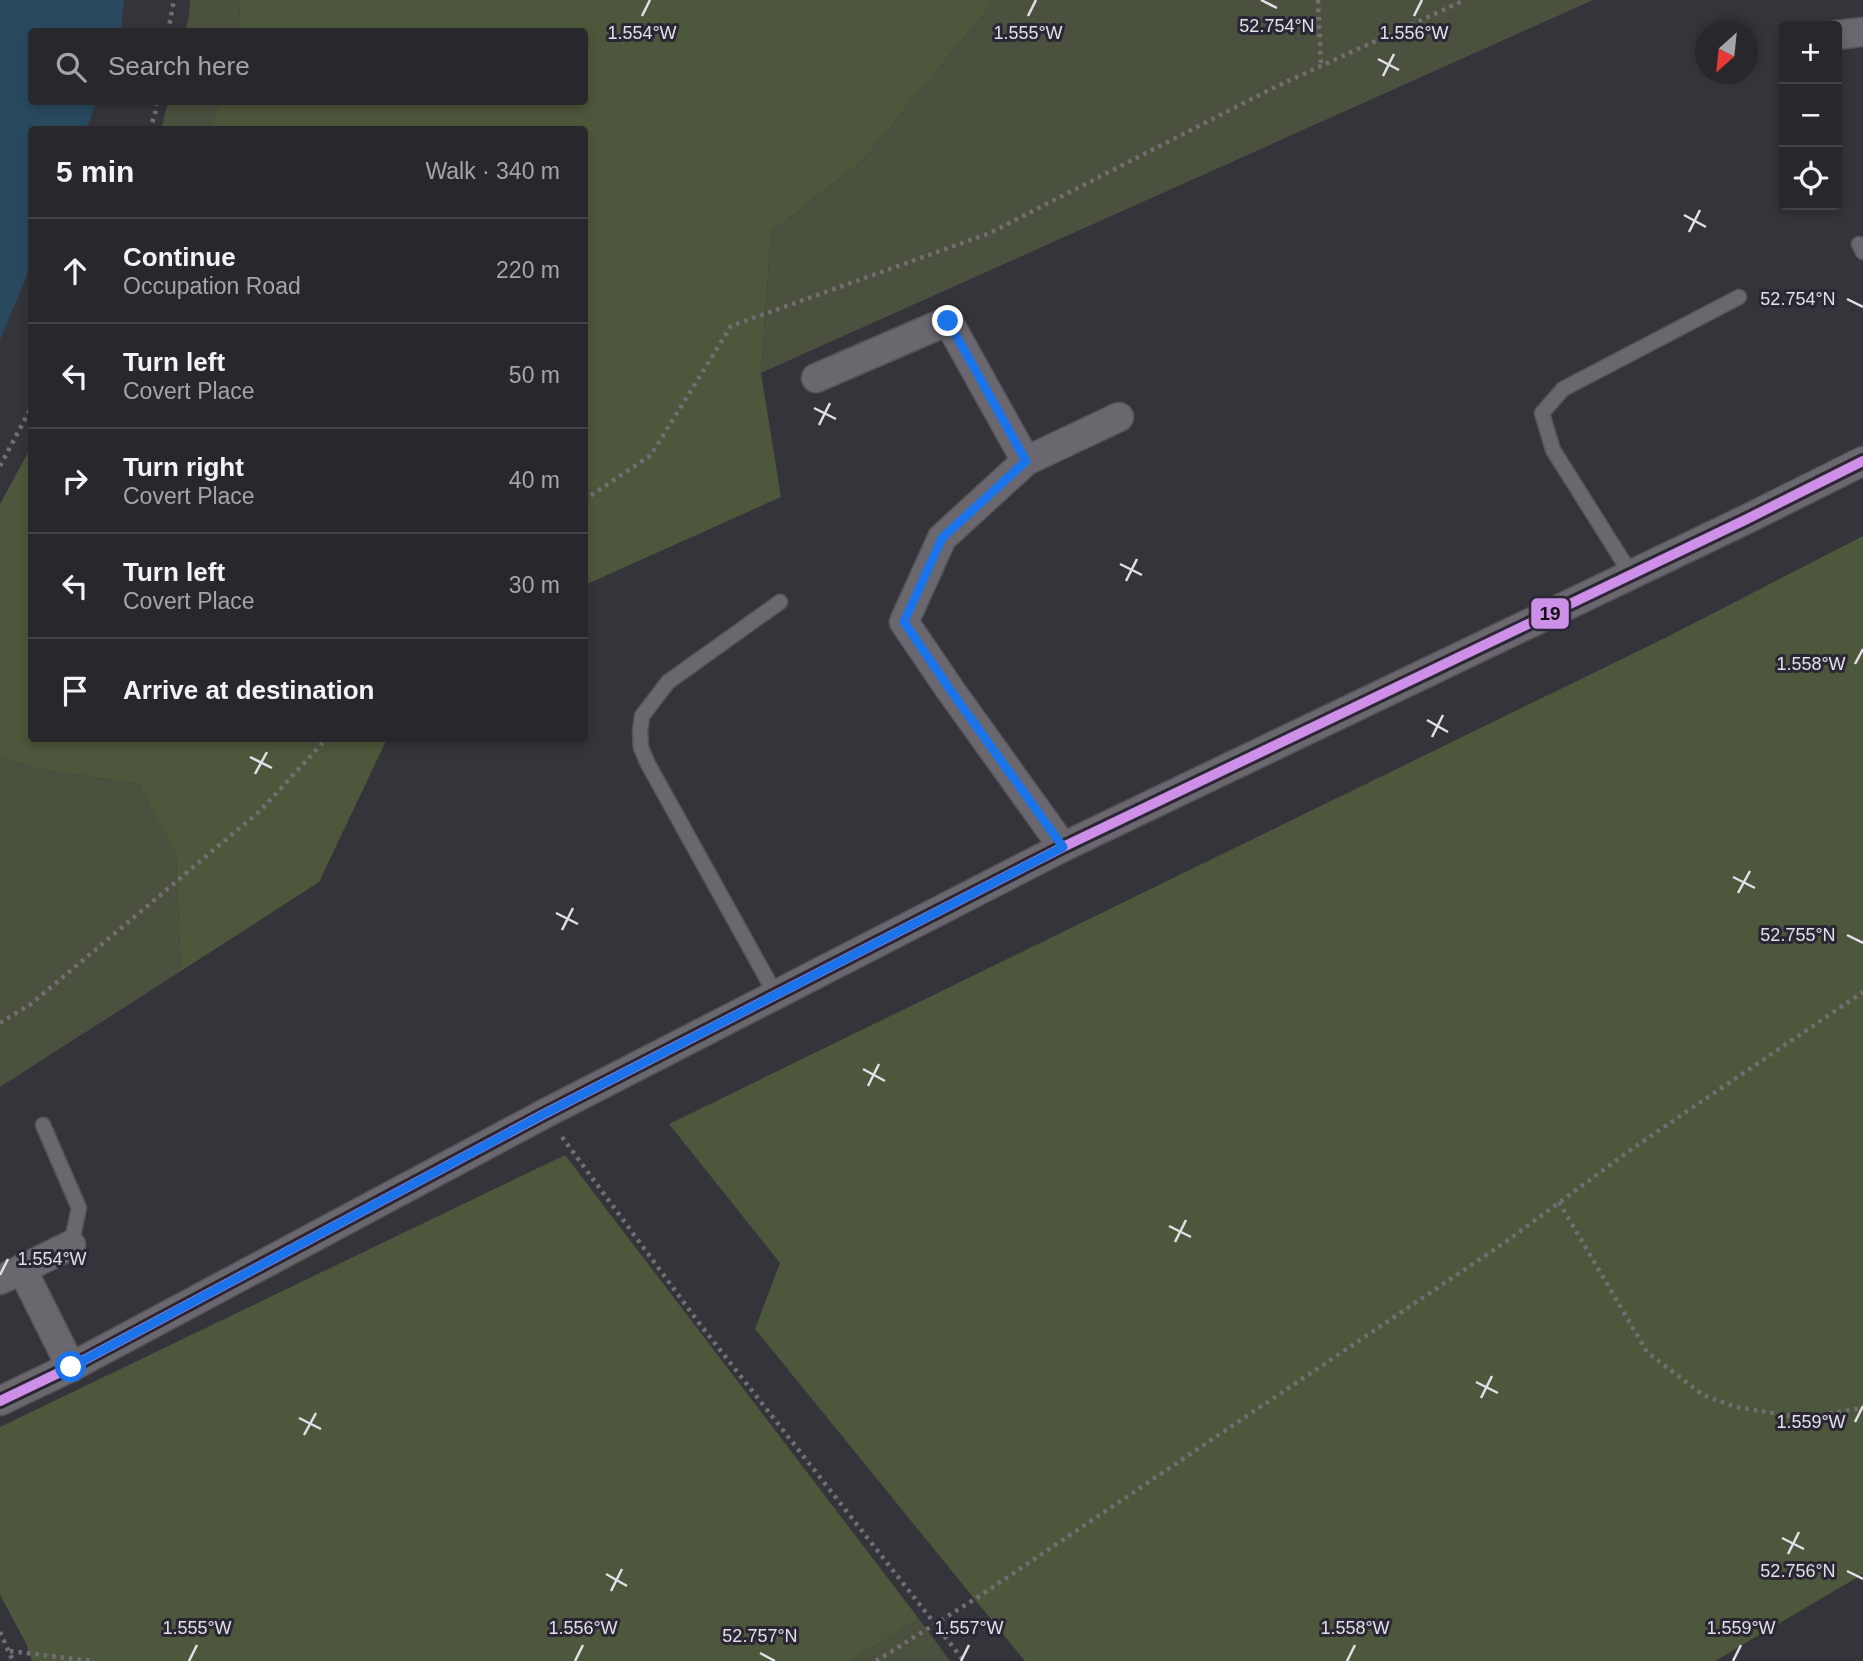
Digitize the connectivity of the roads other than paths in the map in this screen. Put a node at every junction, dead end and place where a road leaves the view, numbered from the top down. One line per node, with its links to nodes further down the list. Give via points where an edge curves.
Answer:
1 (1863, 32): 2 (street)
2 (1842, 35)
3 (1739, 297): 8 (lane, via 1563,389 1542,413 1553,450)
4 (816, 378): 6 (street, via 948,321)
5 (1119, 417): 6 (street)
6 (1026, 461): 10 (street, via 942,538 904,622)
7 (1863, 461): 8 (street)
8 (1631, 574): 10 (street)
9 (780, 602): 11 (lane, via 668,682 642,716 640,732 649,764)
10 (1063, 847): 11 (street)
11 (776, 995): 15 (street)
12 (43, 1125): 13 (lane, via 79,1208)
13 (71, 1245): 14 (street)
14 (11, 1275): 15 (street)
15 (71, 1367): 16 (street)
16 (0, 1401)

